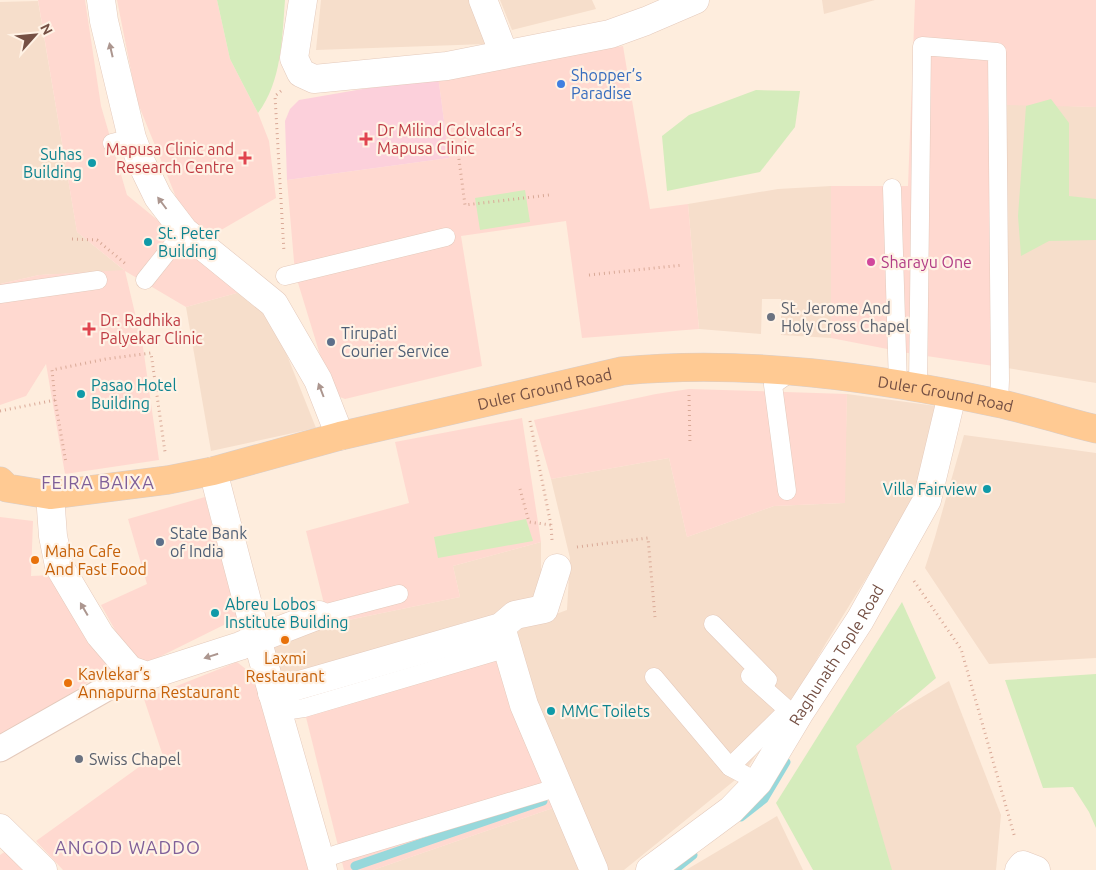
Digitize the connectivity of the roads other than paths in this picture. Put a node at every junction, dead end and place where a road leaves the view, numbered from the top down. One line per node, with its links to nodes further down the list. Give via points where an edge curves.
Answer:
1 (101, 0): 7 (street, one-way to 1, via 158,197 141,162 122,141)
2 (303, 0): 5 (street, via 294,58 301,73 314,79 448,66)
3 (484, 0): 5 (street)
4 (695, 0): 5 (street, via 610,34)
5 (504, 54)
6 (892, 188): 14 (lane)
7 (184, 231): 11 (lane); 18 (street, one-way to 7, via 318,380 303,366 274,304)
8 (446, 237): 9 (lane)
9 (286, 276)
10 (98, 280): 12 (lane)
11 (144, 280)
12 (0, 294)
13 (790, 372): 14 (main road, Duler Ground Road, via 863,378); 18 (main road, Duler Ground Road, via 689,367 622,371); 21 (lane, via 773,385)
14 (908, 387): 15 (main road, Duler Ground Road); 16 (lane, via 922,46 997,52)
15 (952, 395): 16 (main road, Duler Ground Road); 33 (street, Raghunath Tople Road, via 927,500 860,620)
16 (999, 403): 17 (main road, Duler Ground Road)
17 (1096, 429)
18 (340, 436): 19 (main road, Duler Ground Road)
19 (213, 471): 22 (main road, Duler Ground Road); 28 (street)
20 (0, 482): 22 (main road, Duler Ground Road, via 7,488)
21 (787, 491)
22 (50, 495): 29 (street, one-way to 22, via 100,635 59,566)
23 (555, 559): 27 (street, via 544,609 515,615)
24 (399, 594): 25 (lane)
25 (319, 615): 28 (street)
26 (713, 624): 33 (lane)
27 (504, 637): 32 (street); 37 (street, via 524,704)
28 (257, 639): 29 (street, one-way to 29, via 147,676); 32 (street)
29 (130, 670): 34 (street, via 116,683)
30 (750, 676): 35 (lane, via 788,710)
31 (654, 677): 35 (lane)
32 (275, 703): 39 (street)
33 (800, 712): 36 (street, Raghunath Tople Road)
34 (0, 749)
35 (730, 767): 36 (lane)
36 (758, 782): 42 (street, Raghunath Tople Road, via 731,810)
37 (559, 787): 39 (lane, via 340,853); 41 (street)
38 (0, 829): 40 (street)
39 (322, 865)
40 (43, 870)
41 (594, 870)
42 (650, 870)

